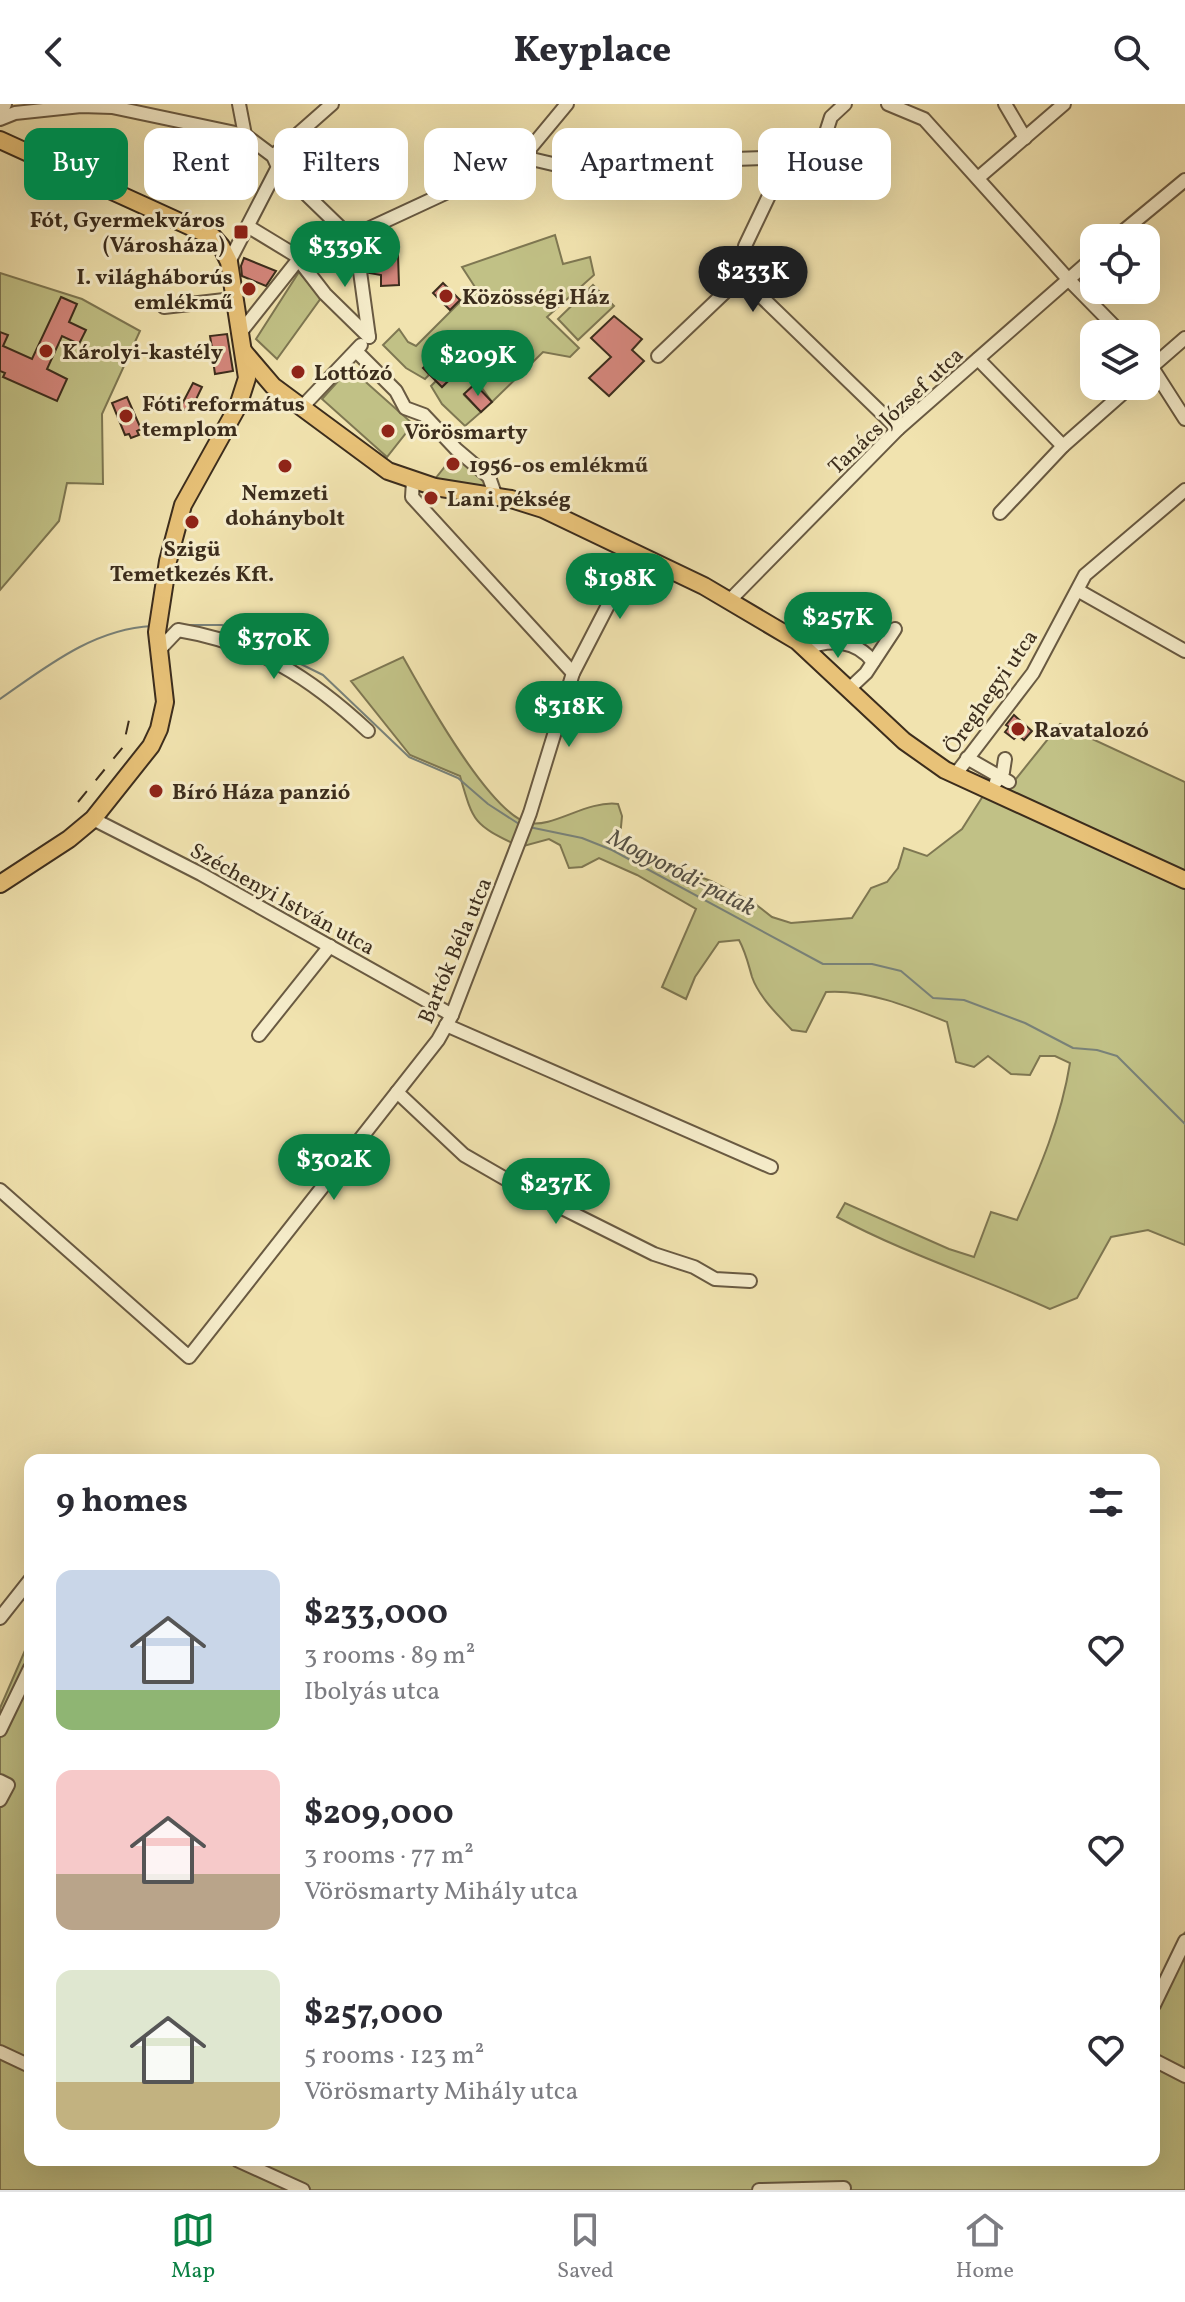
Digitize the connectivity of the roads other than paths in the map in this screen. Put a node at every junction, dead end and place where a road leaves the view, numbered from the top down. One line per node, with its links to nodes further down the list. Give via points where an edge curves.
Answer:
1 (5, 104): 11 (street)
2 (239, 104): 13 (street)
3 (332, 104): 14 (street)
4 (567, 104): 17 (street)
5 (845, 104): 10 (street)
6 (888, 104): 23 (street, via 924,119)
7 (1005, 104): 15 (street)
8 (1064, 104): 15 (street)
9 (48, 107): 11 (street); 12 (street, via 112,107)
10 (831, 110)
11 (0, 117)
12 (212, 128)
13 (244, 128)
14 (308, 128)
15 (1025, 138): 23 (street)
16 (0, 140): 32 (main road, via 201,231 221,246)
17 (536, 141)
18 (258, 146): 20 (street)
19 (758, 158): 21 (street, via 557,165)
20 (274, 160)
21 (536, 160)
22 (274, 164): 29 (street)
23 (978, 178): 35 (street)
24 (1185, 180): 28 (street)
25 (313, 200): 30 (street)
26 (427, 200): 30 (street)
27 (767, 200): 34 (street, via 745,246)
28 (1132, 224)
29 (249, 227): 31 (street); 32 (street)
30 (349, 235): 31 (street); 40 (street)
31 (298, 260): 39 (street); 40 (street)
32 (229, 262): 36 (main road)
33 (1080, 269): 35 (street, Tanács József utca)
34 (741, 277): 43 (street); 51 (street)
35 (1068, 279): 38 (street); 45 (street, Tanács József utca)
36 (233, 299): 37 (street); 39 (main road)
37 (164, 307)
38 (1108, 320)
39 (240, 333): 47 (main road)
40 (369, 337): 42 (street)
41 (1185, 338): 44 (street)
42 (356, 351): 49 (street); 55 (street, via 396,391 405,408 424,415 489,477)
43 (658, 356)
44 (1160, 356)
45 (978, 359): 51 (street, Tanács József utca); 52 (street)
46 (1160, 383): 50 (street)
47 (258, 385): 49 (main road); 63 (main road, via 183,505 165,572)
48 (1115, 400): 52 (street)
49 (303, 406): 53 (main road, via 366,457)
50 (1185, 419)
51 (898, 429): 59 (street, Tanács József utca)
52 (1063, 446): 56 (street)
53 (413, 481): 55 (main road); 65 (street, via 412,497)
54 (1185, 490): 58 (street, Öreghegyi utca, via 1085,575)
55 (496, 497): 57 (main road, via 543,509)
56 (1000, 513)
57 (635, 553): 59 (main road); 65 (street, Bartók Béla utca)
58 (1079, 591): 62 (street); 68 (street, Öreghegyi utca, via 1033,673)
59 (730, 600): 61 (main road)
60 (895, 629): 64 (street)
61 (806, 649): 64 (street, via 821,641 842,642 858,647); 66 (main road)
62 (1184, 649)
63 (159, 650): 67 (street, via 178,630 216,636 296,672); 73 (main road, via 165,702 159,729)
64 (873, 662): 66 (street)
65 (573, 673): 77 (street, Bartók Béla utca, via 527,821)
66 (849, 689): 70 (main road, via 920,755)
67 (368, 731)
68 (967, 758): 70 (street, Öreghegyi utca); 71 (street)
69 (1005, 759): 71 (street)
70 (955, 775): 72 (main road)
71 (1005, 779): 72 (street)
72 (992, 792): 74 (main road)
73 (93, 819): 75 (main road); 76 (street, Széchenyi István utca)
74 (1185, 880)
75 (0, 884)
76 (330, 946): 77 (street, Széchenyi István utca); 78 (street)
77 (449, 1020): 79 (street, Bartók Béla utca); 80 (street, Széchenyi István utca)
78 (259, 1035)
79 (397, 1092): 81 (street, Bartók Béla utca, via 189,1357); 82 (street, via 464,1155 516,1185 654,1254 703,1274)
80 (771, 1167)
81 (0, 1190)
82 (750, 1281)
83 (24, 1588): 84 (street)
84 (0, 1618)
85 (24, 1680): 86 (street)
86 (0, 1730)
87 (0, 1781): 88 (street, via 8,1785)
88 (0, 1800)
89 (1185, 1941): 90 (street)
90 (1160, 1993)
91 (0, 2052): 92 (street)
92 (24, 2063)
93 (1160, 2063): 94 (street)
94 (1185, 2076)
95 (250, 2166): 97 (street)
96 (844, 2188): 98 (street)
97 (303, 2190)
98 (759, 2190)

